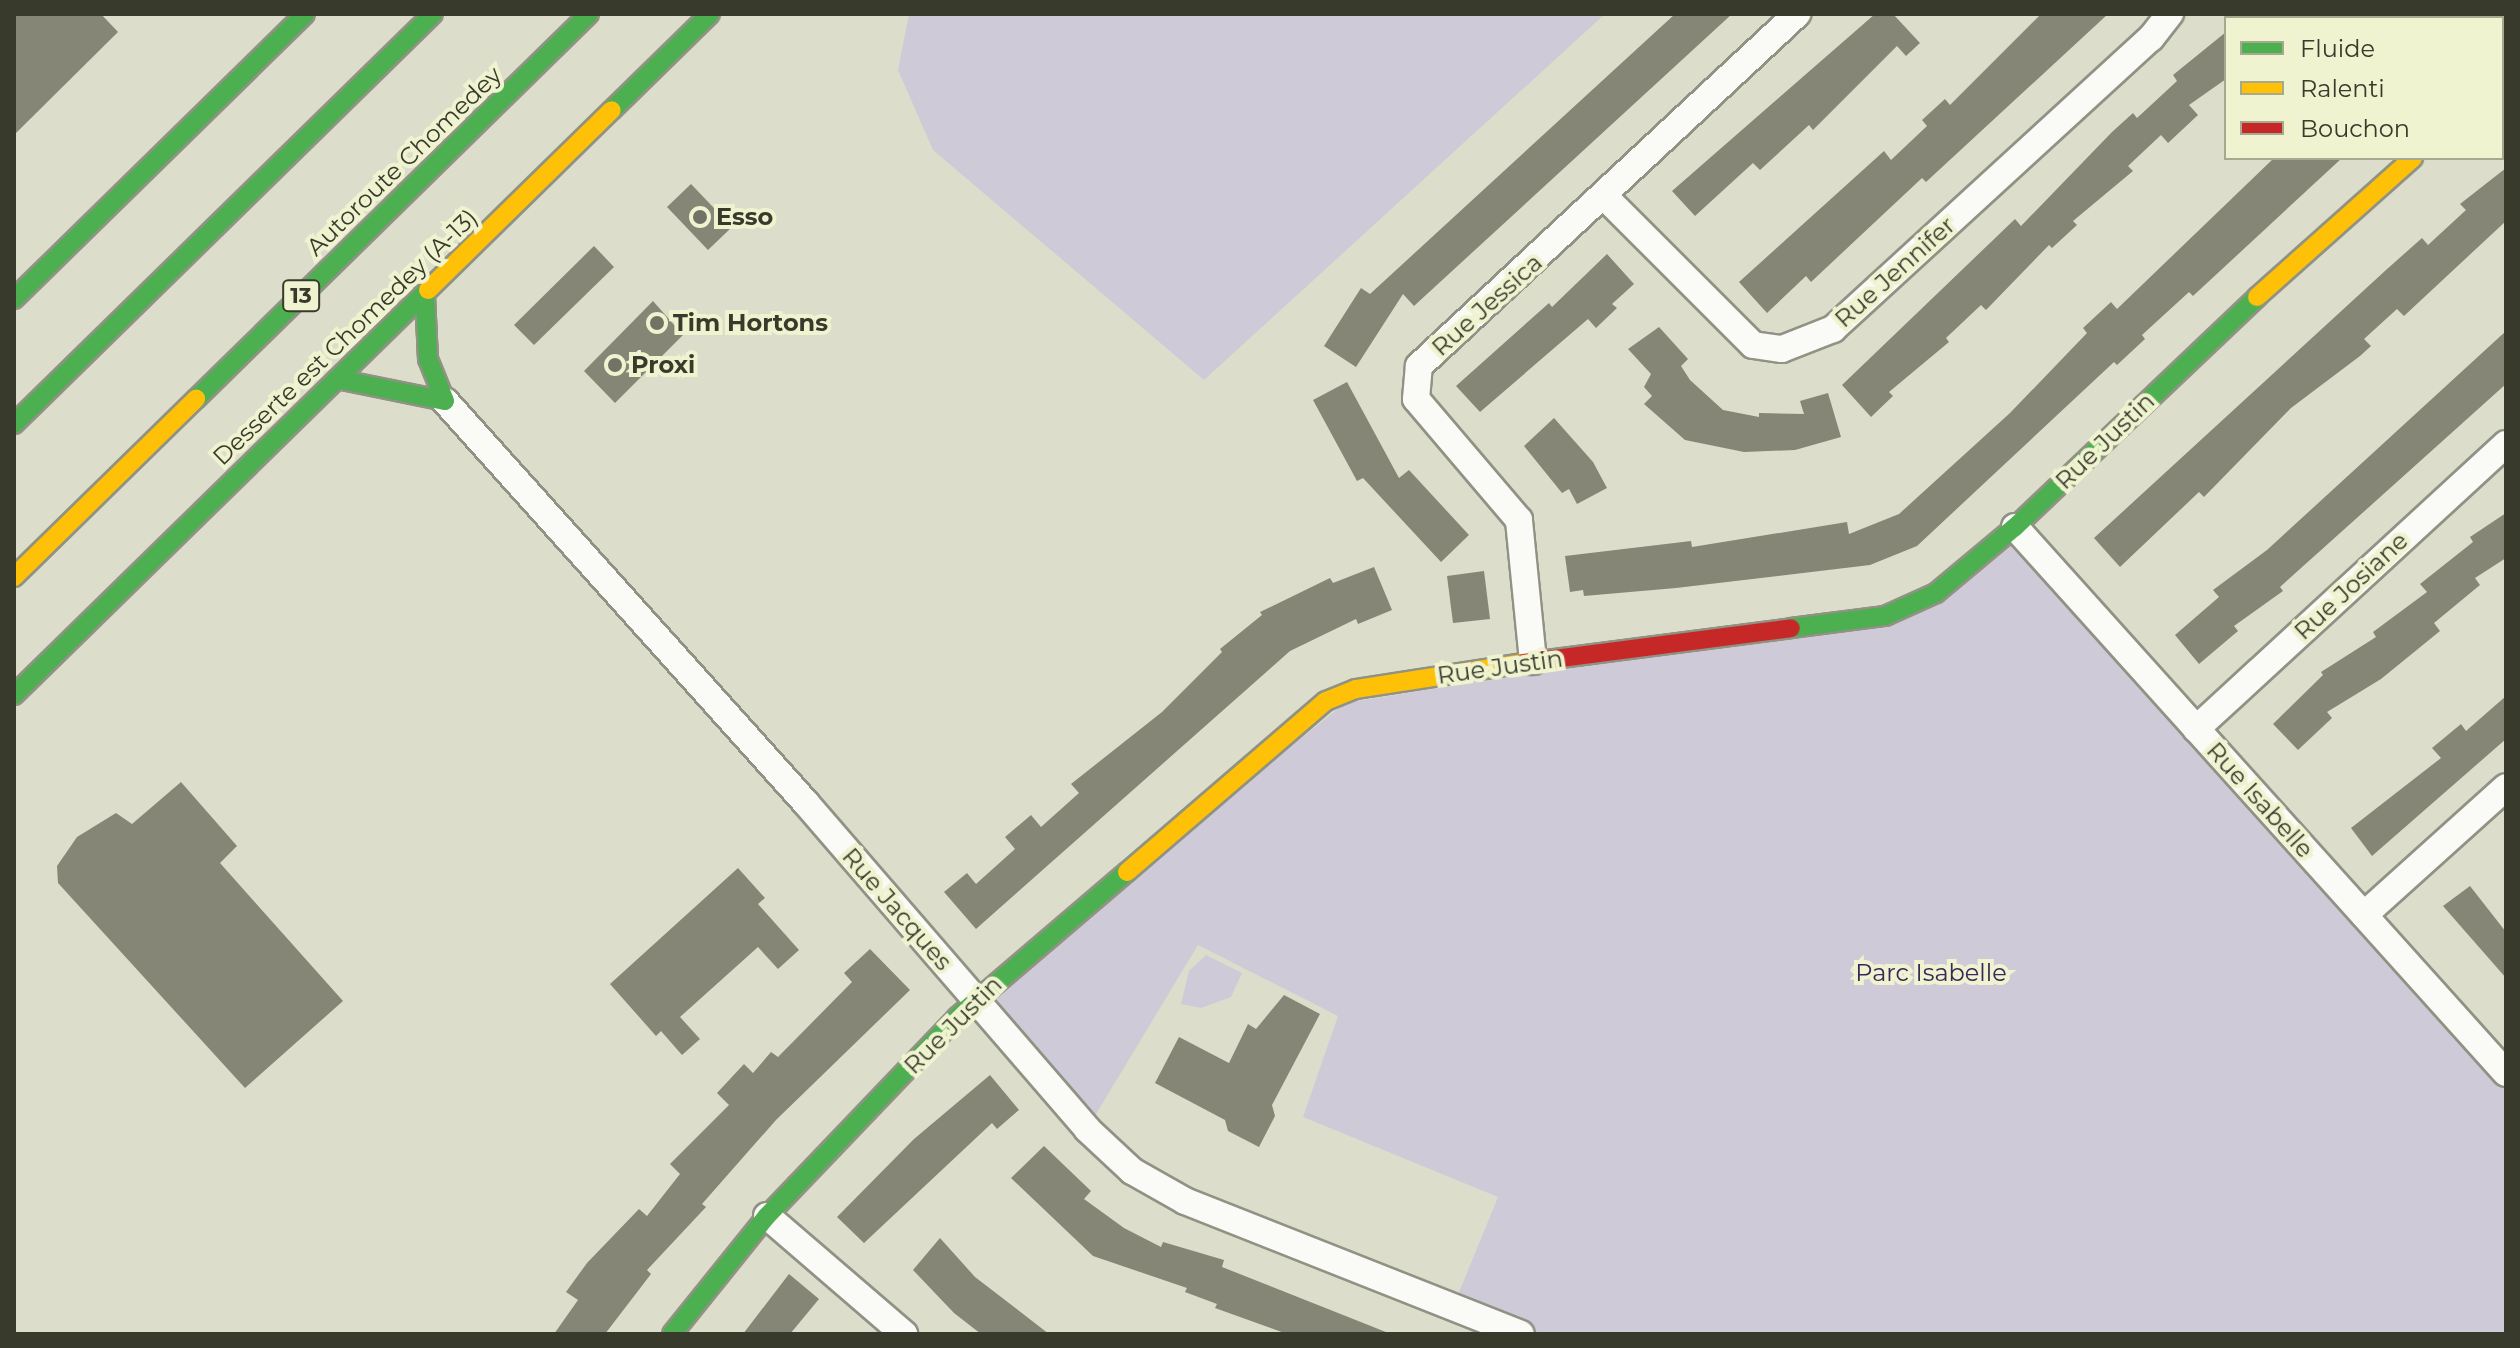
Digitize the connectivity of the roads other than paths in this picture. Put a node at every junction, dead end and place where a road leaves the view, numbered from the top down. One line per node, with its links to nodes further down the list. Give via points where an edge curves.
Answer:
1 (305, 14): 10 (main road)
2 (433, 14): 13 (main road)
3 (589, 14): 16 (main road, Autoroute Chomedey / 13)
4 (710, 14): 9 (main road, Desserte est Chomedey (A-13))
5 (1797, 14): 8 (street, Rue Jessica)
6 (2170, 14): 8 (street, Rue Jennifer, via 2151,38 1833,329 1782,349 1753,345)
7 (2411, 160): 15 (main road, Rue Justin, via 2238,314)
8 (1605, 197): 17 (street, Rue Jessica, via 1419,366 1416,399 1519,520)
9 (425, 296): 11 (main road, Desserte est Chomedey (A-13)); 12 (main road, via 428,359)
10 (14, 299)
11 (337, 379): 12 (main road); 18 (main road, Desserte est Chomedey (A-13))
12 (445, 401): 22 (street, Rue Jacques)
13 (14, 424)
14 (2506, 444): 19 (street, Rue Josiane)
15 (2015, 527): 17 (main road, Rue Justin, via 1936,593 1885,616); 19 (street, Rue Isabelle)
16 (14, 577)
17 (1533, 661): 22 (main road, Rue Justin, via 1356,689 1326,701)
18 (14, 695)
19 (2196, 729): 21 (street, Rue Isabelle)
20 (2506, 787): 21 (street)
21 (2364, 915): 23 (street, Rue Isabelle)
22 (975, 1000): 24 (main road, Rue Justin); 27 (street, Rue Jacques, via 1087,1129 1132,1171 1185,1201)
23 (2506, 1073)
24 (767, 1216): 25 (main road, Rue Justin); 26 (street)
25 (672, 1334)
26 (904, 1334)
27 (1521, 1334)

